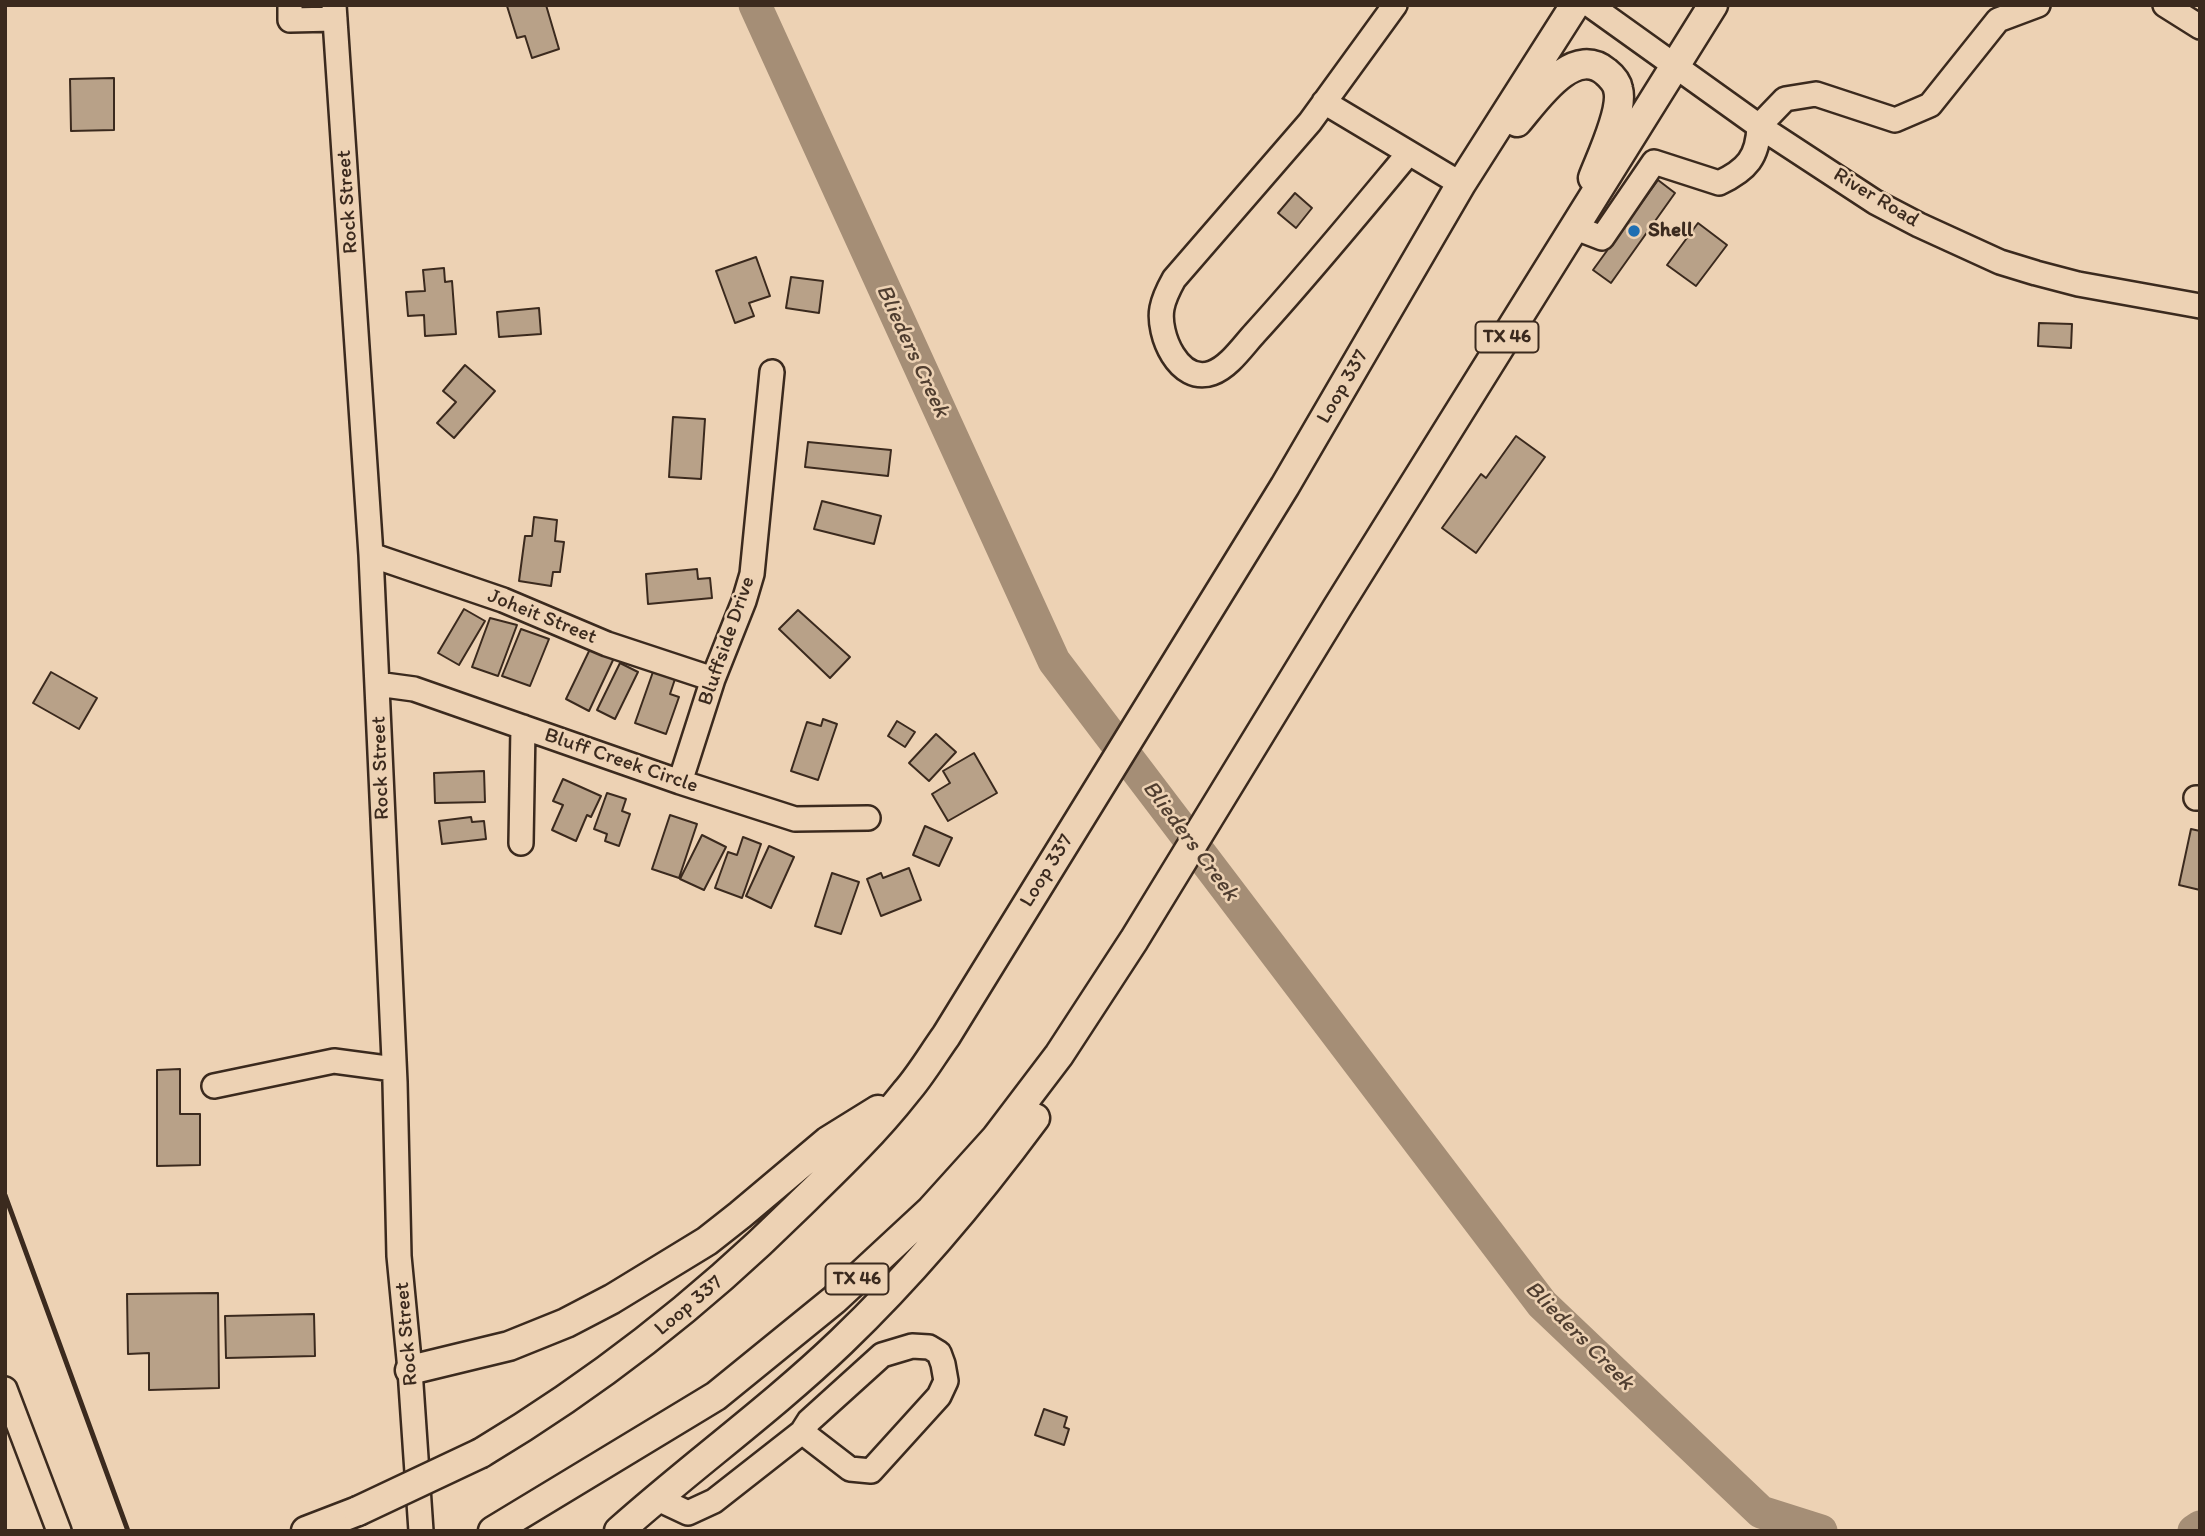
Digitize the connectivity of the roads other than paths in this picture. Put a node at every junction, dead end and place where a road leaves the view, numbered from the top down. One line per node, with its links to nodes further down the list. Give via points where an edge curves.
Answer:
1 (290, 5): 8 (street, via 290,20)
2 (1395, 5): 12 (street)
3 (1575, 5): 17 (main road, Loop 337)
4 (1590, 5): 11 (street, River Road)
5 (1713, 5): 11 (main road, TX 46)
6 (2038, 5): 9 (street)
7 (2165, 5): 10 (street)
8 (335, 12): 21 (street, Rock Street)
9 (2002, 13): 13 (street, via 1930,105 1895,120 1816,94 1785,99)
10 (2200, 27)
11 (1676, 66): 13 (street, River Road); 15 (main road, TX 46)
12 (1324, 102): 14 (street); 14 (street, via 1167,292 1161,326 1178,362 1190,371 1214,373 1228,363)
13 (1759, 126): 16 (street, via 1759,146 1740,173 1719,183 1654,162); 19 (street, River Road, via 1875,202 2000,262 2078,284)
14 (1408, 154): 17 (street)
15 (1614, 166): 16 (street); 18 (main road, TX 46)
16 (1640, 182): 18 (street, via 1602,238)
17 (1461, 184): 18 (main road, via 1552,82 1570,67 1600,67 1619,90 1617,110); 31 (main road, Loop 337, via 1284,486 946,1036)
18 (1576, 228): 28 (main road, TX 46)
19 (2200, 306)
20 (772, 372): 22 (street, Bluffside Drive, via 752,574)
21 (371, 555): 22 (street, Joheit Street); 23 (street, Rock Street)
22 (713, 679): 25 (street, Bluffside Drive)
23 (377, 684): 24 (street, Bluff Creek Circle, via 414,689); 29 (street, Rock Street)
24 (523, 727): 25 (street, Bluff Creek Circle); 27 (street)
25 (680, 782): 26 (street, Bluff Creek Circle, via 795,819)
26 (869, 818)
27 (521, 843)
28 (1134, 940): 35 (main road, via 1056,1090 987,1181 843,1340); 36 (main road, TX 46, via 996,1138 931,1210 834,1300 716,1396)
29 (394, 1069): 30 (street, via 334,1060); 32 (street, Rock Street, via 399,1256)
30 (214, 1086)
31 (907, 1092): 32 (main road, via 828,1141 706,1241 612,1299 509,1346); 38 (main road, Loop 337, bridge, via 737,1265 593,1382 481,1453)
32 (411, 1370): 39 (street, Rock Street)
33 (5, 1389): 37 (street)
34 (803, 1432): 34 (street, via 850,1469 871,1471 939,1395 946,1381 939,1353 912,1346 881,1355 809,1421); 35 (street, via 714,1501 688,1513)
35 (656, 1498): 40 (main road)
36 (495, 1530)
37 (59, 1531)
38 (306, 1531)
39 (421, 1531)
40 (619, 1531)

